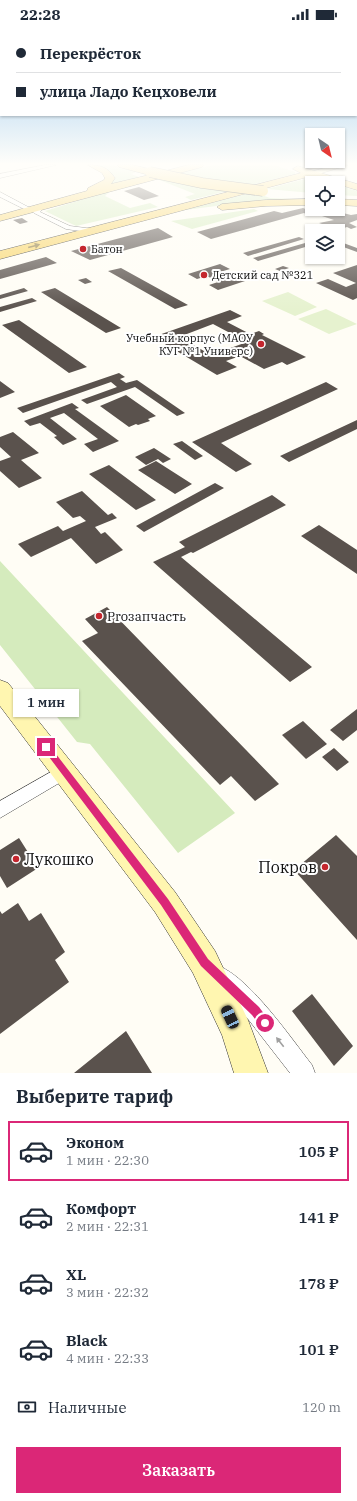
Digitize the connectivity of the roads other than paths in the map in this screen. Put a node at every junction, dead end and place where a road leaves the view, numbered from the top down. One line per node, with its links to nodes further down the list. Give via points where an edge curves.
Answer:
1 (18, 214): 6 (main road)
2 (30, 214): 9 (street, via 63,229)
3 (40, 214): 8 (street, via 68,228)
4 (160, 214): 7 (main road)
5 (183, 214): 7 (main road)
6 (0, 218)
7 (114, 226): 8 (main road)
8 (94, 231): 9 (main road)
9 (67, 238): 10 (main road, one-way to 9)
10 (0, 255)
11 (0, 689): 12 (main road)
12 (65, 772): 13 (street); 14 (main road, via 165,902)
13 (0, 810)
14 (204, 962): 15 (main road, via 237,1031); 16 (street, one-way to 14, via 256,1011)
15 (251, 1073)
16 (304, 1073)

